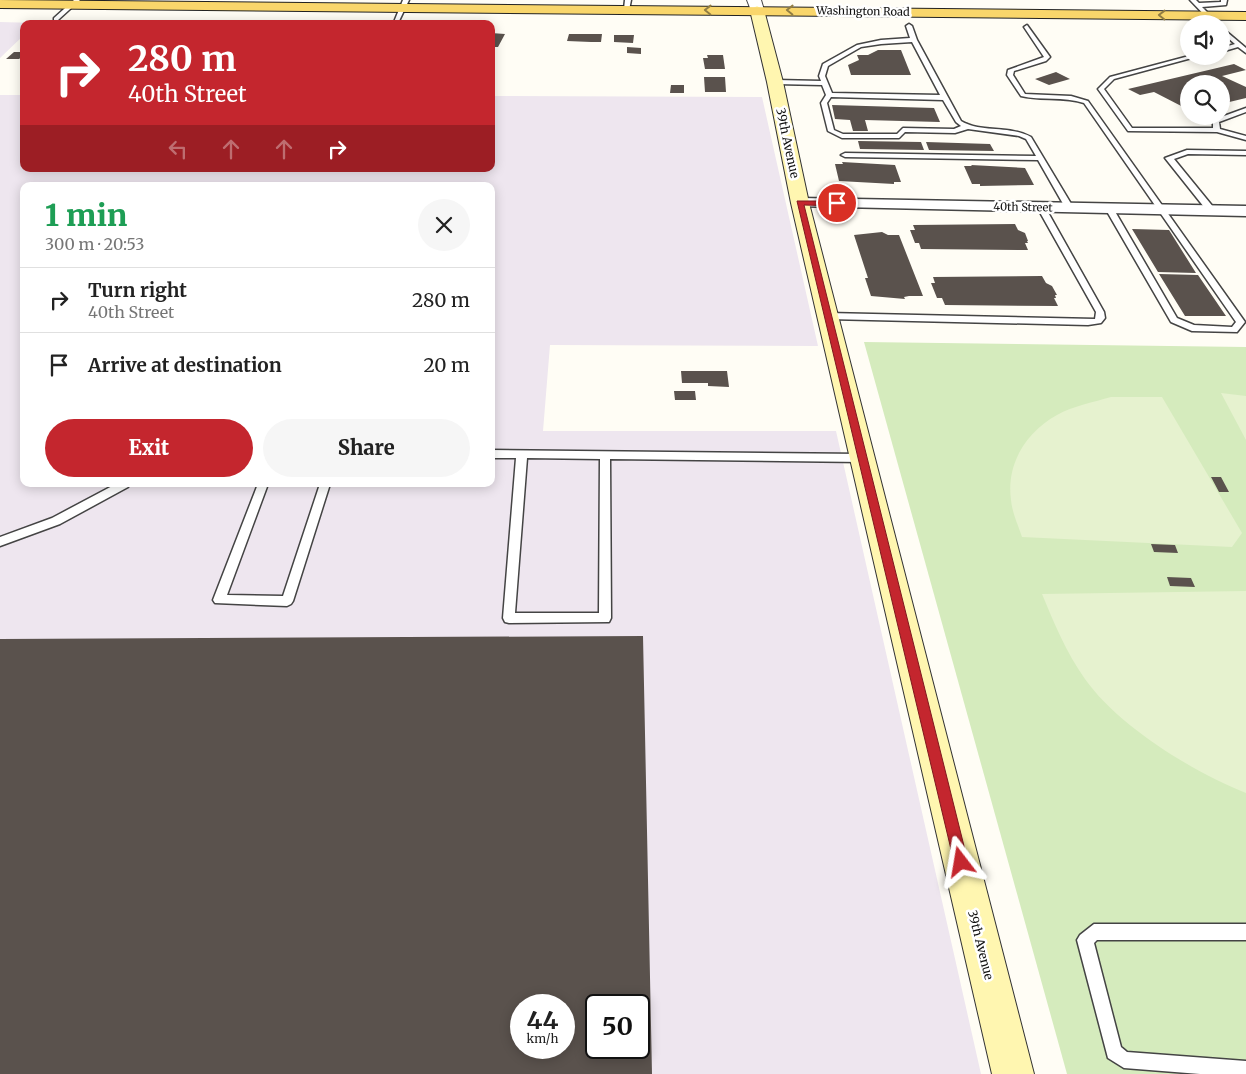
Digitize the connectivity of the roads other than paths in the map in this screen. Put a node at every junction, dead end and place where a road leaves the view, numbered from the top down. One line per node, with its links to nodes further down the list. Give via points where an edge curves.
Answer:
1 (1224, 0): 2 (lane, via 1224,4)
2 (1195, 2): 9 (lane)
3 (405, 3): 5 (main road, Washington Road); 6 (main road, Washington Road); 12 (lane)
4 (0, 4): 6 (main road, Washington Road)
5 (627, 4): 7 (main road, Washington Road, one-way to 5)
6 (75, 8): 11 (main road, Washington Road)
7 (757, 11): 8 (main road, Washington Road, one-way to 7); 13 (main road, Washington Road, via 628,23); 16 (main road, Washington Road); 27 (main road, 39th Avenue)
8 (988, 13): 15 (main road, Washington Road, one-way to 8); 16 (main road, via 992,19 984,22 923,22)
9 (1207, 15)
10 (1246, 16): 14 (main road, Washington Road)
11 (51, 19)
12 (396, 20)
13 (495, 22)
14 (1230, 22)
15 (1180, 24)
16 (903, 26): 17 (main road, Washington Road); 22 (lane)
17 (1027, 27): 19 (main road, Washington Road); 42 (lane, via 1047,57 1011,70 1010,74 1023,95 1078,98 1086,102)
18 (1230, 28): 20 (main road, Washington Road)
19 (1180, 29)
20 (1246, 30)
21 (1230, 37): 23 (lane)
22 (914, 40): 28 (lane, via 868,44 851,49 825,64); 30 (lane)
23 (1239, 45): 24 (lane); 25 (lane)
24 (1230, 48)
25 (1246, 51)
26 (1180, 60): 33 (lane, via 1112,78 1101,89 1130,130)
27 (776, 82): 28 (lane); 38 (main road, 39th Avenue)
28 (824, 83): 29 (lane)
29 (829, 95): 30 (lane); 32 (lane, via 824,103 831,131 842,136 899,136 903,130 955,132)
30 (945, 98): 32 (lane)
31 (1246, 110): 33 (lane, via 1215,121)
32 (966, 127): 37 (lane, via 1024,134 1030,138)
33 (1217, 130): 34 (lane)
34 (1246, 138)
35 (1246, 153): 43 (lane, via 1187,152 1169,158)
36 (845, 155): 37 (lane)
37 (1041, 158): 40 (lane)
38 (800, 202): 39 (street, 40th Street); 45 (main road, 39th Avenue)
39 (1041, 207): 40 (street, 40th Street); 45 (lane, via 1100,312 1098,321)
40 (1069, 207): 41 (street, 40th Street)
41 (1109, 208): 42 (street, 40th Street); 42 (lane, via 1174,320 1192,328 1234,330 1241,322)
42 (1160, 209): 43 (street, 40th Street)
43 (1211, 210): 44 (street, 40th Street)
44 (1246, 210)
45 (828, 316): 49 (main road, 39th Avenue)
46 (495, 454): 47 (lane)
47 (522, 454): 48 (lane); 48 (lane, via 509,618 605,618)
48 (605, 455): 49 (lane)
49 (862, 458): 56 (main road, 39th Avenue)
50 (118, 487): 53 (lane, via 56,521)
51 (262, 487): 52 (lane, via 219,600 287,601)
52 (324, 487)
53 (0, 542)
54 (1246, 932): 55 (lane, via 1094,932 1085,940 1114,1052 1124,1060)
55 (1246, 1068)
56 (1013, 1074)

